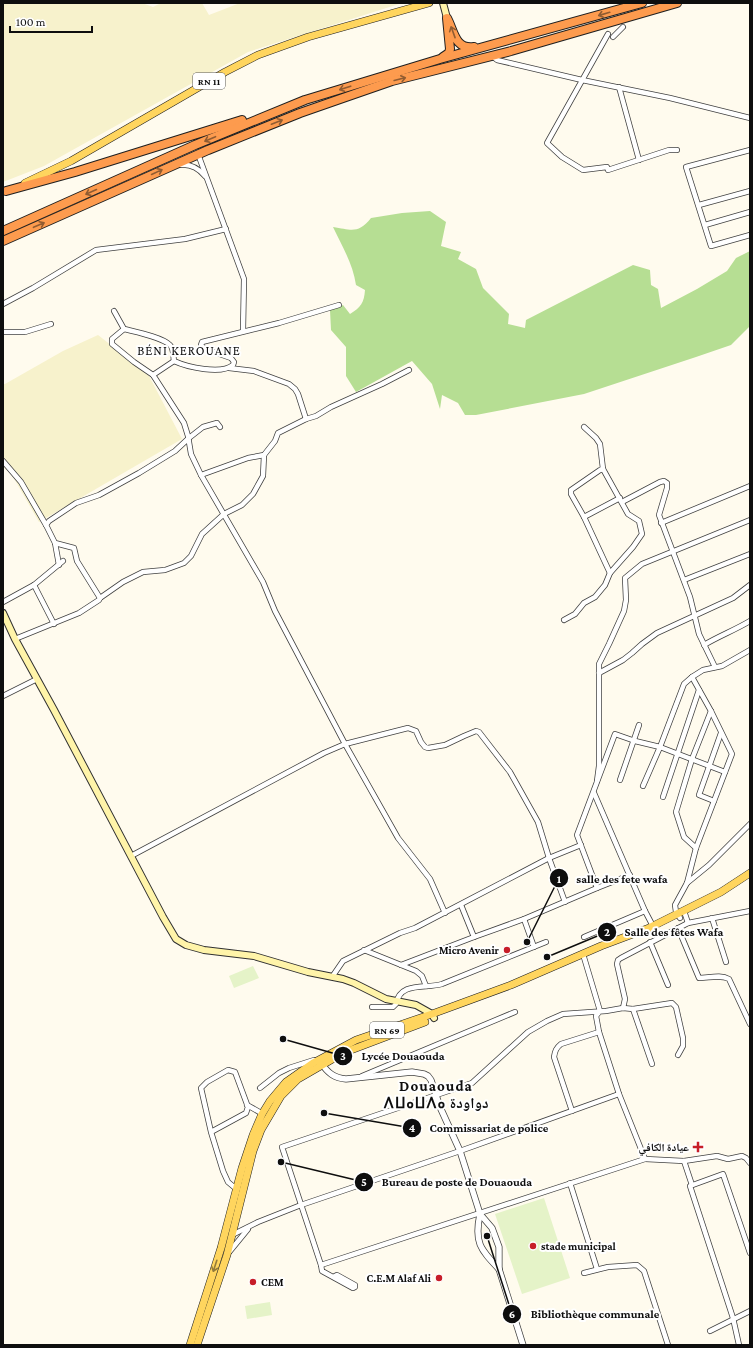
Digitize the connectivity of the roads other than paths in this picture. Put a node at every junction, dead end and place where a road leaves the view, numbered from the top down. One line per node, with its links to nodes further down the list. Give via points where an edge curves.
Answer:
1 (429, 3): 23 (main road, RN 11, via 308,37 258,55 71,161)
2 (443, 3): 5 (main road)
3 (642, 3): 8 (highway, one-way to 8)
4 (677, 3): 10 (highway)
5 (447, 18): 8 (highway, one-way to 5, via 466,47 455,38); 11 (highway, via 450,49 449,53)
6 (623, 27): 9 (street)
7 (608, 34): 12 (street)
8 (524, 36): 11 (highway)
9 (613, 37)
10 (492, 56): 12 (street, via 497,60); 18 (highway, one-way to 10, via 300,113 392,81)
11 (440, 59): 14 (highway, one-way to 14)
12 (582, 80): 13 (street); 19 (street, via 547,143 562,157 583,170 607,166 608,170)
13 (619, 88): 15 (street); 19 (street)
14 (305, 100): 23 (highway); 28 (highway, one-way to 28, via 195,145)
15 (750, 118)
16 (677, 150): 19 (street, via 669,150)
17 (750, 150): 24 (street, via 686,167)
18 (198, 154): 20 (highway); 21 (street)
19 (639, 160)
20 (171, 166): 21 (street, via 191,166 201,171); 30 (highway, one-way to 20)
21 (206, 178): 27 (street)
22 (750, 191): 24 (street)
23 (4, 192)
24 (699, 205): 26 (street)
25 (750, 212): 26 (street)
26 (705, 226): 29 (street, via 711,246)
27 (226, 229): 31 (street, via 185,239 96,250); 36 (street, via 244,279)
28 (3, 231)
29 (750, 234)
30 (3, 241)
31 (3, 304)
32 (339, 305): 36 (street)
33 (114, 311): 35 (street)
34 (51, 324): 37 (street, via 25,332)
35 (124, 329): 38 (street, via 163,340 171,346); 41 (street, via 112,339 112,344)
36 (243, 331): 39 (street, via 202,342 201,345 205,349 231,358 234,362)
37 (3, 332)
38 (174, 361): 39 (street, via 207,369); 41 (street)
39 (229, 368): 42 (street, via 254,372 289,384 298,394)
40 (409, 370): 42 (street)
41 (154, 375): 45 (street, via 184,423)
42 (306, 419): 46 (street, via 278,433)
43 (584, 427): 48 (street, via 600,444)
44 (220, 428): 45 (street, via 217,423 203,428)
45 (189, 438): 49 (street, via 191,454); 56 (street, via 175,451 99,495 76,503)
46 (264, 455): 49 (street); 52 (street, via 263,476 253,494 242,505)
47 (3, 461): 56 (street, via 21,482)
48 (603, 469): 51 (street); 53 (street, via 571,490)
49 (201, 475): 52 (street)
50 (750, 486): 55 (street)
51 (621, 500): 53 (street); 55 (street, via 664,481 667,488 659,516); 62 (street, via 628,514 639,521 642,534)
52 (224, 514): 66 (street, via 202,534 184,563 165,570 143,572); 86 (street, via 263,582 275,611)
53 (584, 517): 62 (street)
54 (750, 520): 58 (street)
55 (661, 523): 58 (street)
56 (46, 525): 57 (street)
57 (55, 543): 61 (street); 66 (street, via 74,548 77,561)
58 (672, 551): 63 (street); 77 (street, via 642,564 626,578 624,611 598,664)
59 (750, 554): 63 (street)
60 (63, 561): 61 (street)
61 (59, 565): 64 (street)
62 (610, 573): 70 (street, via 605,585 595,597)
63 (684, 580): 69 (street)
64 (34, 585): 67 (street); 72 (street)
65 (750, 585): 69 (street, via 733,598)
66 (100, 598): 72 (street, via 79,613)
67 (3, 602)
68 (3, 613): 73 (main road)
69 (695, 616): 74 (street); 77 (street, via 657,633 623,660)
70 (564, 620)
71 (750, 621): 74 (street)
72 (54, 624): 73 (street)
73 (15, 639): 79 (main road)
74 (704, 645): 76 (street)
75 (750, 650): 76 (street, via 722,666)
76 (715, 667): 78 (street, via 703,670)
77 (599, 673): 94 (street, via 599,766)
78 (692, 677): 80 (street); 87 (street, via 684,684)
79 (37, 679): 81 (street); 101 (main road)
80 (699, 690): 82 (street); 88 (street)
81 (3, 696)
82 (711, 711): 84 (street); 89 (street)
83 (639, 725): 85 (street)
84 (721, 733): 90 (street); 91 (street, via 732,754)
85 (634, 741): 87 (street); 92 (street); 94 (street, via 615,734)
86 (345, 744): 101 (street); 102 (street, via 408,728 416,731 421,742 428,748 446,745 476,731 479,732 510,772 538,822); 112 (street, via 398,838 430,879)
87 (660, 747): 88 (street); 93 (street)
88 (677, 753): 89 (street); 96 (street)
89 (692, 759): 90 (street); 100 (street, via 676,812 684,837)
90 (709, 766): 91 (street); 97 (street, via 699,795)
91 (725, 772): 97 (street)
92 (620, 780)
93 (643, 786)
94 (596, 787): 95 (street)
95 (594, 793): 99 (street, via 577,835); 104 (street)
96 (663, 796)
97 (714, 801): 100 (street)
98 (750, 824): 106 (street)
99 (581, 845): 102 (street); 107 (street)
100 (696, 848): 106 (street)
101 (131, 856): 128 (main road, via 176,939 204,950 254,956)
102 (548, 858): 108 (street); 109 (street)
103 (750, 873): 113 (main road, RN 69)
104 (630, 875): 107 (street); 110 (street)
105 (750, 879): 113 (main road, RN 69, via 724,896)
106 (687, 883): 113 (street, via 675,905)
107 (597, 888): 108 (street)
108 (565, 902): 115 (street)
109 (461, 905): 112 (street); 119 (street)
110 (645, 911): 117 (street); 120 (street)
111 (750, 911): 114 (street)
112 (445, 913): 124 (street)
113 (681, 915): 116 (street); 117 (main road, RN 69)
114 (712, 918): 116 (street); 126 (street)
115 (524, 919): 119 (street); 123 (street)
116 (688, 923): 118 (street)
117 (654, 928): 125 (main road, RN 69)
118 (678, 928): 122 (street); 140 (street, via 699,978 718,976 729,979)
119 (474, 937): 127 (street)
120 (584, 937)
121 (546, 942): 123 (street)
122 (650, 942): 129 (street); 133 (street, via 618,960)
123 (534, 947): 130 (street, via 442,984)
124 (364, 950): 127 (street); 128 (street, via 343,961)
125 (583, 957): 135 (street); 138 (main road, RN 69, via 513,988)
126 (726, 962)
127 (401, 966): 130 (street, via 416,971 422,976)
128 (332, 977): 131 (main road)
129 (668, 985)
130 (426, 986): 131 (street, via 414,986 403,992)
131 (397, 1001): 132 (street, via 393,1007); 138 (main road, via 416,1005)
132 (372, 1007)
133 (623, 1008): 134 (street); 135 (street)
134 (633, 1009): 142 (street, via 672,1003 676,1007 683,1038 683,1046); 144 (street)
135 (600, 1011): 137 (street); 139 (street)
136 (515, 1012): 145 (street)
137 (579, 1012): 139 (street, via 592,1016); 148 (street, via 563,1014 528,1032 472,1083)
138 (433, 1016): 143 (main road, RN 69)
139 (596, 1021): 141 (street)
140 (750, 1024)
141 (599, 1032): 147 (street); 150 (street, via 561,1044 555,1052 554,1057)
142 (678, 1055)
143 (321, 1061): 145 (street, via 328,1072 338,1078); 146 (street, via 289,1068); 151 (main road, RN 69, via 291,1085)
144 (652, 1064)
145 (360, 1077): 148 (street, via 418,1072 428,1076)
146 (260, 1088)
147 (619, 1094): 150 (street); 154 (street)
148 (436, 1095): 153 (street); 160 (street, via 282,1148)
149 (247, 1105): 151 (street); 152 (street, via 246,1113); 152 (street, via 234,1071 228,1070 205,1083 202,1088)
150 (572, 1111): 153 (street)
151 (265, 1115): 159 (main road, RN 69, via 251,1141); 162 (main road, RN 69, via 250,1162)
152 (211, 1132): 159 (street, via 228,1182)
153 (460, 1151): 160 (street); 161 (street)
154 (645, 1159): 155 (street); 157 (street)
155 (684, 1161): 156 (street, via 717,1156 728,1159 742,1156); 158 (street)
156 (750, 1163)
157 (570, 1184): 161 (street); 171 (street)
158 (692, 1185): 167 (street, via 723,1174); 175 (street, via 690,1186)
159 (237, 1188): 164 (main road, RN 69)
160 (301, 1205): 163 (street); 169 (street)
161 (480, 1214): 169 (street); 170 (street, via 492,1228 498,1247); 170 (street, via 477,1232 482,1251)
162 (236, 1222): 163 (street, via 240,1227); 165 (main road, RN 69)
163 (252, 1226): 165 (street); 168 (street)
164 (225, 1230): 165 (street); 166 (main road, RN 69)
165 (233, 1233): 166 (street); 168 (main road, RN 69)
166 (222, 1240): 177 (main road, RN 69, one-way to 177)
167 (750, 1253)
168 (227, 1254): 178 (main road, RN 69)
169 (320, 1265): 173 (street, via 322,1271)
170 (499, 1269): 179 (street)
171 (597, 1269): 172 (street); 180 (street, via 637,1265 641,1267)
172 (584, 1273)
173 (333, 1277)
174 (750, 1311): 175 (street)
175 (734, 1320): 176 (street); 181 (street)
176 (710, 1331)
177 (190, 1345)
178 (197, 1345)
179 (523, 1345)
180 (668, 1345)
181 (738, 1345)

